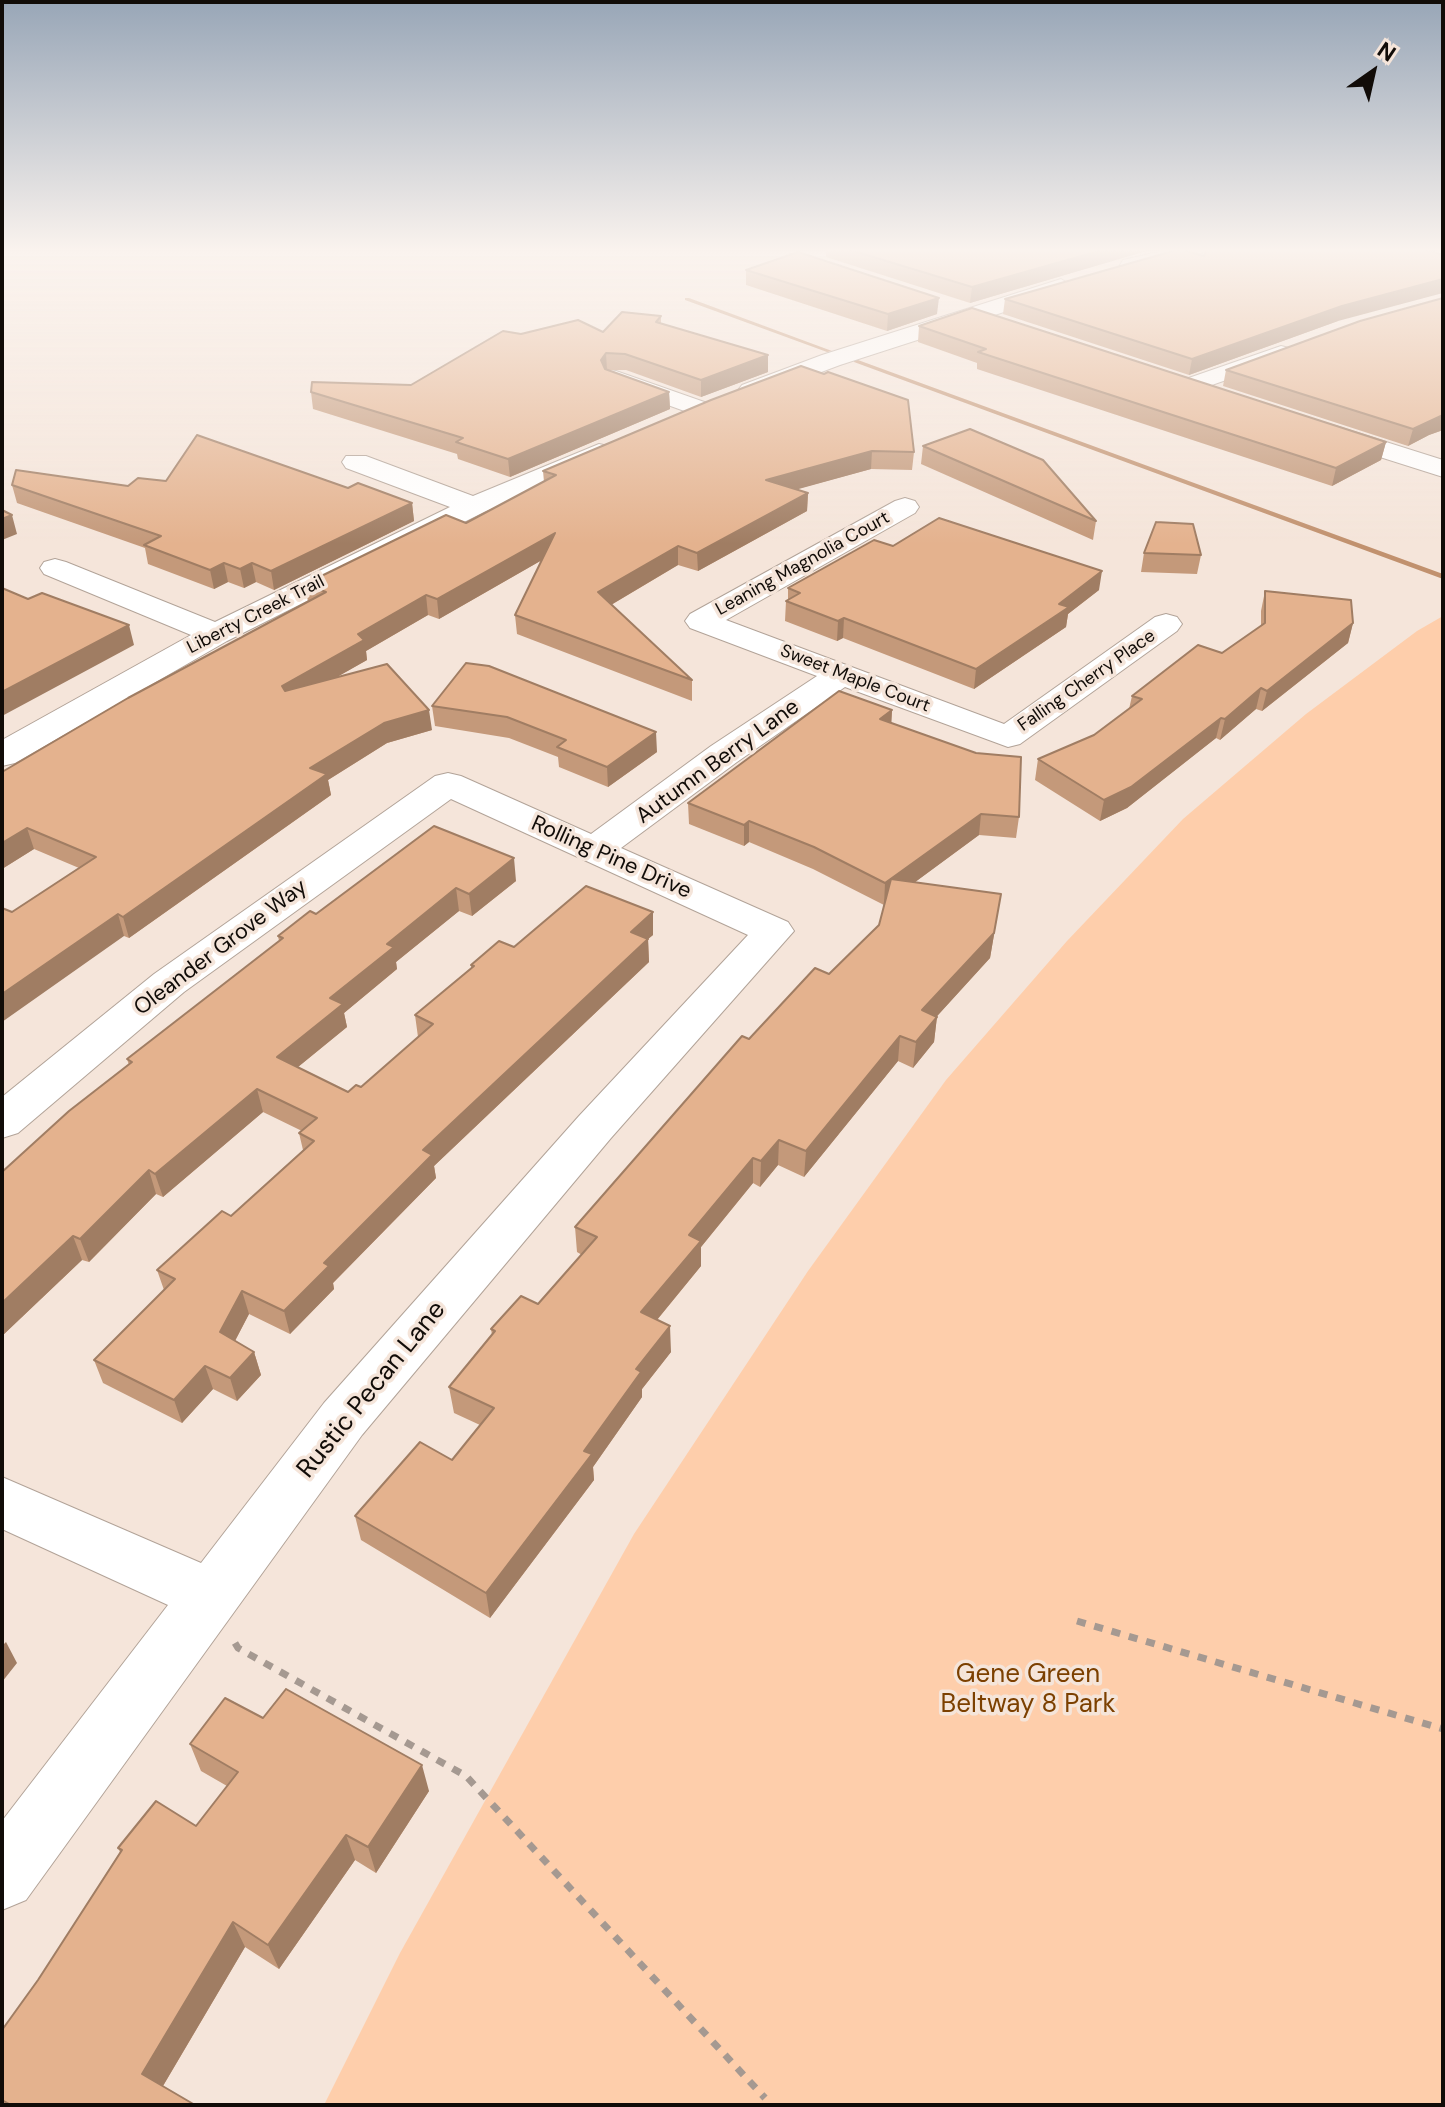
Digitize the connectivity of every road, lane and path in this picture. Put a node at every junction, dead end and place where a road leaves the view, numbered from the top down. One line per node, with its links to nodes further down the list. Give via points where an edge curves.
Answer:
1 (869, 347): 7 (street)
2 (1297, 347): 5 (street)
3 (1160, 376): 5 (street)
4 (616, 378): 7 (street)
5 (1189, 386): 6 (street)
6 (1219, 396)
7 (701, 409): 8 (street)
8 (672, 421)
9 (1308, 425): 12 (street)
10 (630, 439): 13 (street, Liberty Creek Trail)
11 (356, 462): 13 (street)
12 (1443, 469)
13 (474, 506): 18 (street, Liberty Creek Trail)
14 (905, 507): 16 (street, Leaning Magnolia Court)
15 (55, 568): 18 (street)
16 (701, 621): 19 (street, Sweet Maple Court)
17 (1166, 624): 20 (street, Falling Cherry Place)
18 (216, 634): 21 (street, Liberty Creek Trail)
19 (842, 674): 20 (street, Sweet Maple Court); 23 (street, Autumn Berry Lane)
20 (1008, 737)
21 (2, 755)
22 (448, 784): 23 (street, Rolling Pine Drive); 25 (street, Oleander Grove Way, via 169,983)
23 (594, 850): 24 (street, Rolling Pine Drive)
24 (774, 931): 27 (street, Rustic Pecan Lane, via 595,1127 353,1407)
25 (2, 1122)
26 (2, 1502): 27 (street)
27 (211, 1596): 30 (street, Rustic Pecan Lane); 31 (path, via 238,1648 466,1776)
28 (1077, 1621): 29 (path)
29 (1443, 1729)
30 (2, 1876)
31 (765, 2098)

